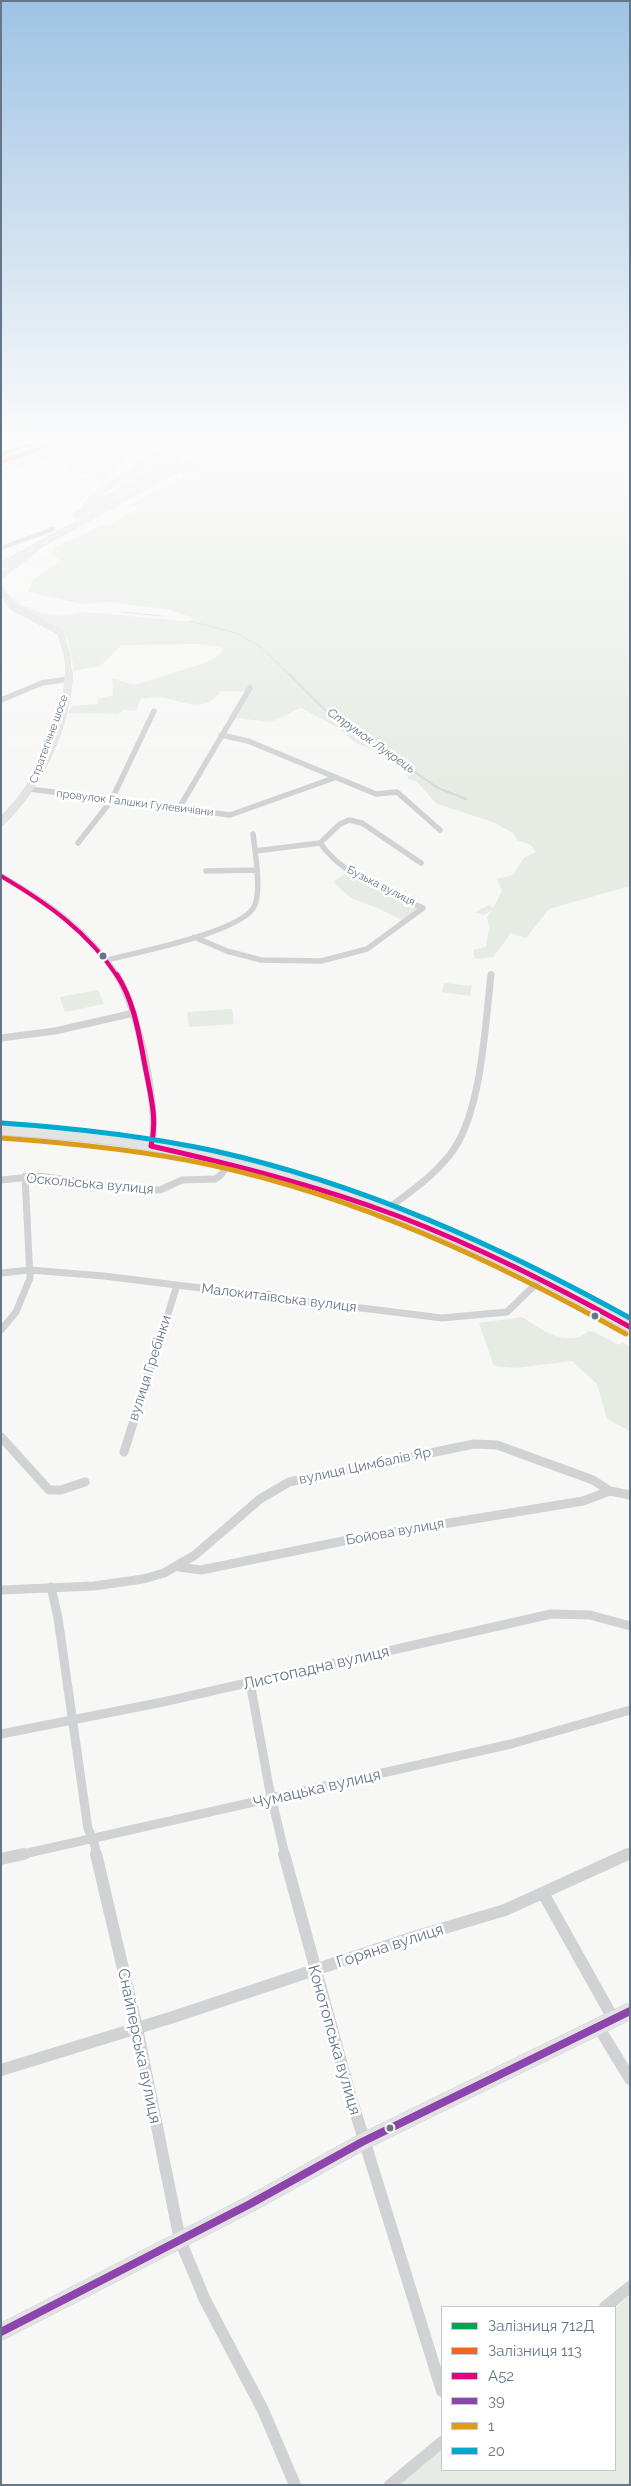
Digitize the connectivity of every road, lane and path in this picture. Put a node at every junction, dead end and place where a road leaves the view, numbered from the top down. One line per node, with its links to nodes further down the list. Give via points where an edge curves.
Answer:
1 (19, 556): 3 (main road)
2 (26, 556): 4 (street)
3 (1, 566)
4 (1, 576)
5 (1, 590): 6 (street, Стратегічне шосе, via 16,612 60,632)
6 (69, 679): 8 (street, via 42,683); 12 (street, Стратегічне шосе, via 54,732)
7 (250, 688): 10 (street)
8 (1, 700)
9 (154, 711): 13 (street)
10 (221, 735): 11 (street, via 256,744); 14 (street)
11 (334, 778): 14 (street, провулок Галшки Гулевичівни, via 230,815); 16 (street, via 380,795 397,792)
12 (30, 789): 13 (street, провулок Галшки Гулевичівни); 15 (street, Стратегічне шосе)
13 (111, 801): 14 (street, провулок Галшки Гулевичівни); 18 (street)
14 (179, 808)
15 (1, 822)
16 (440, 830)
17 (253, 834): 20 (street)
18 (78, 843)
19 (320, 843): 20 (street); 21 (street, via 340,824 358,821); 25 (street, Бузька вулиця, via 329,856 353,873 423,908 367,949 321,961 261,960 227,951)
20 (255, 850): 22 (street)
21 (422, 862)
22 (256, 870): 23 (street); 25 (street, via 256,903 248,915 229,926)
23 (206, 871)
24 (1, 876): 26 (street, via 65,917)
25 (194, 937): 26 (street)
26 (107, 960): 28 (street)
27 (492, 974): 35 (street, via 477,1082 463,1133 444,1161)
28 (134, 1013): 29 (street, via 55,1031); 31 (street, via 156,1124)
29 (1, 1038)
30 (1, 1130): 31 (street)
31 (151, 1146): 32 (street)
32 (229, 1162): 33 (street, Оскольська вулиця, via 222,1176 215,1179 182,1180 160,1190); 35 (street, via 327,1189)
33 (25, 1176): 34 (street, Оскольська вулиця); 36 (street)
34 (1, 1180)
35 (386, 1210): 38 (street)
36 (30, 1270): 37 (street, Малокитаївська вулиця); 39 (street, Малокитаївська вулиця); 41 (street, via 24,1298)
37 (1, 1273)
38 (542, 1278): 39 (street, Малокитаївська вулиця, via 507,1312 442,1318); 40 (street)
39 (177, 1285): 43 (street, вулиця Гребінки)
40 (630, 1327)
41 (1, 1330)
42 (1, 1437): 44 (street, via 49,1490 61,1490)
43 (124, 1452)
44 (85, 1482)
45 (610, 1491): 46 (street, вулиця Цимбалів Яр); 47 (street, Бойова вулиця, via 582,1501 358,1538 201,1570); 47 (street, вулиця Цимбалів Яр, via 593,1480 497,1444 465,1446 289,1482 256,1501)
46 (630, 1495)
47 (179, 1567): 48 (street, вулиця Цимбалів Яр, via 152,1577 112,1584)
48 (51, 1587): 49 (street, вулиця Цимбалів Яр); 53 (street, Снайперська вулиця)
49 (1, 1590)
50 (630, 1626): 51 (street, Листопадна вулиця, via 590,1616 551,1614)
51 (250, 1682): 53 (street, Листопадна вулиця); 55 (street, Конотопська вулиця)
52 (630, 1710): 55 (street, Чумацька вулиця, via 511,1744)
53 (72, 1719): 54 (street, Листопадна вулиця); 56 (street, Снайперська вулиця, via 88,1829)
54 (1, 1734)
55 (271, 1800): 56 (street, Чумацька вулиця); 60 (street, Конотопська вулиця)
56 (93, 1838): 58 (street, Чумацька вулиця); 63 (street, Снайперська вулиця)
57 (630, 1853): 59 (street, Горяна вулиця)
58 (1, 1859)
59 (543, 1894): 60 (street, Горяна вулиця, via 505,1910); 62 (street)
60 (313, 1970): 63 (street, Горяна вулиця); 67 (street, Конотопська вулиця)
61 (630, 2011): 62 (street)
62 (614, 2020): 64 (street)
63 (137, 2028): 65 (street, Горяна вулиця); 68 (street, Снайперська вулиця)
64 (599, 2028): 66 (street); 67 (street)
65 (1, 2070)
66 (630, 2079)
67 (362, 2142): 68 (street); 72 (street, Конотопська вулиця)
68 (180, 2240): 71 (street); 74 (street, Снайперська вулиця, via 205,2300 263,2410)
69 (630, 2287): 70 (street)
70 (606, 2306)
71 (1, 2332)
72 (441, 2388)
73 (441, 2443): 75 (street)
74 (295, 2485)
75 (390, 2485)

